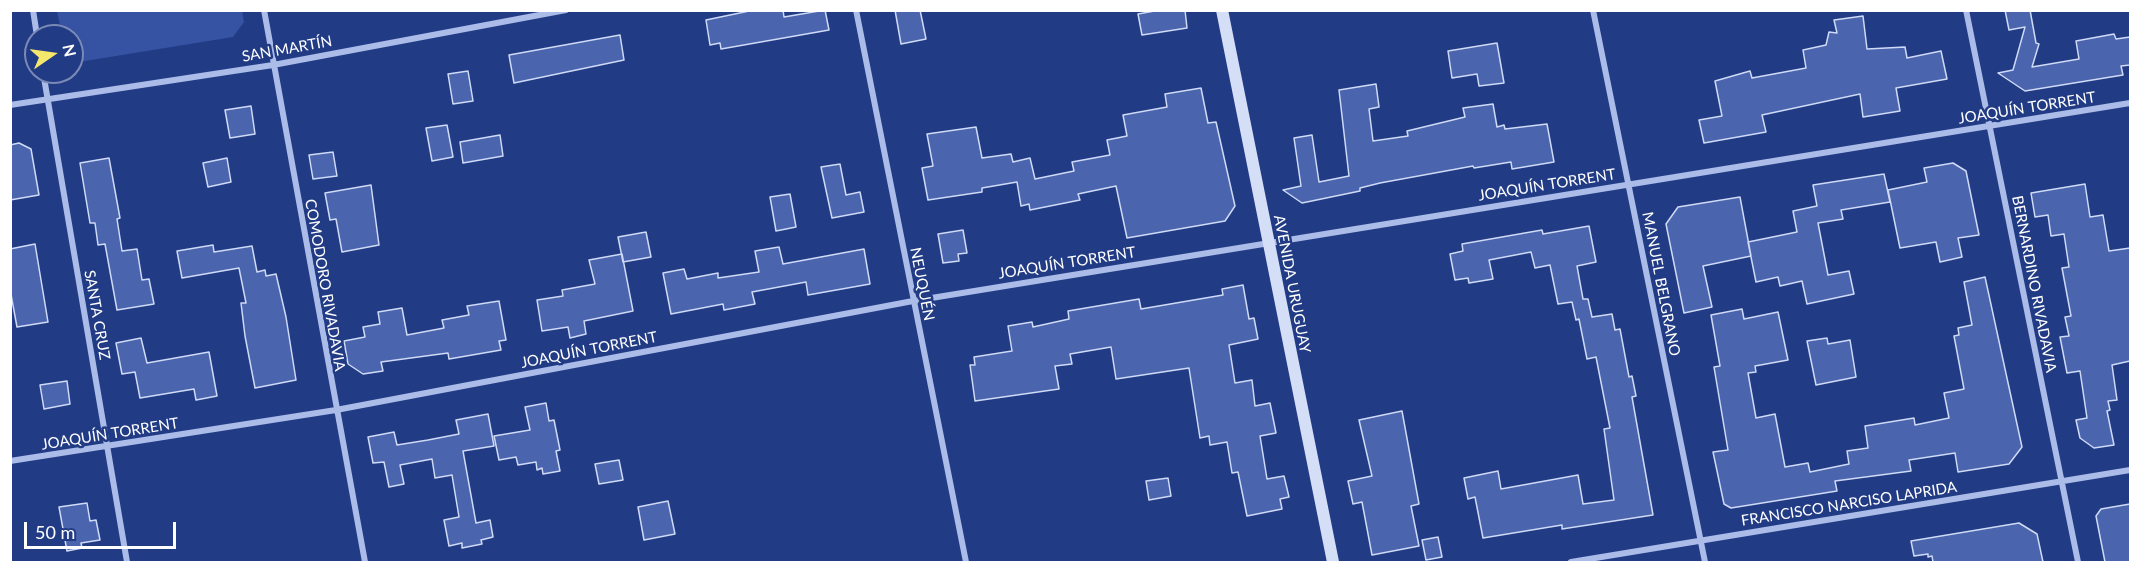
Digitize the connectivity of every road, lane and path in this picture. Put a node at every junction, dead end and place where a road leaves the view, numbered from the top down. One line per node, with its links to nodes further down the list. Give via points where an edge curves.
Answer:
1 (264, 10): 7 (street, COMODORO RIVADAVIA)
2 (566, 10): 7 (street, SAN MARTÍN)
3 (856, 10): 15 (street, NEUQUÉN)
4 (1222, 10): 14 (main road, AVENIDA URUGUAY)
5 (1593, 10): 13 (street, MANUEL BELGRANO)
6 (1966, 10): 12 (street, BERNARDINO RIVADAVIA)
7 (273, 65): 9 (street, SAN MARTÍN); 16 (street, COMODORO RIVADAVIA)
8 (46, 84): 9 (street, SANTA CRUZ)
9 (48, 99): 11 (street, SAN MARTÍN); 17 (street, SANTA CRUZ)
10 (2130, 103): 12 (street, JOAQUÍN TORRENT)
11 (10, 105)
12 (1989, 126): 13 (street, JOAQUÍN TORRENT); 20 (street, BERNARDINO RIVADAVIA)
13 (1628, 184): 14 (street, JOAQUÍN TORRENT); 21 (street, MANUEL BELGRANO)
14 (1268, 243): 15 (street, JOAQUÍN TORRENT); 25 (main road, AVENIDA URUGUAY)
15 (914, 301): 16 (street, JOAQUÍN TORRENT); 24 (street, NEUQUÉN)
16 (336, 410): 17 (street, JOAQUÍN TORRENT); 23 (street, COMODORO RIVADAVIA)
17 (107, 446): 18 (street, JOAQUÍN TORRENT); 22 (street, SANTA CRUZ)
18 (10, 461)
19 (2130, 470): 20 (street, FRANCISCO NARCISO LAPRIDA)
20 (2061, 482): 21 (street, FRANCISCO NARCISO LAPRIDA); 28 (street, BERNARDINO RIVADAVIA)
21 (1701, 541): 26 (street, FRANCISCO NARCISO LAPRIDA); 27 (street, MANUEL BELGRANO)
22 (127, 562)
23 (365, 562)
24 (966, 562)
25 (1333, 562)
26 (1571, 562)
27 (1705, 562)
28 (2078, 562)

